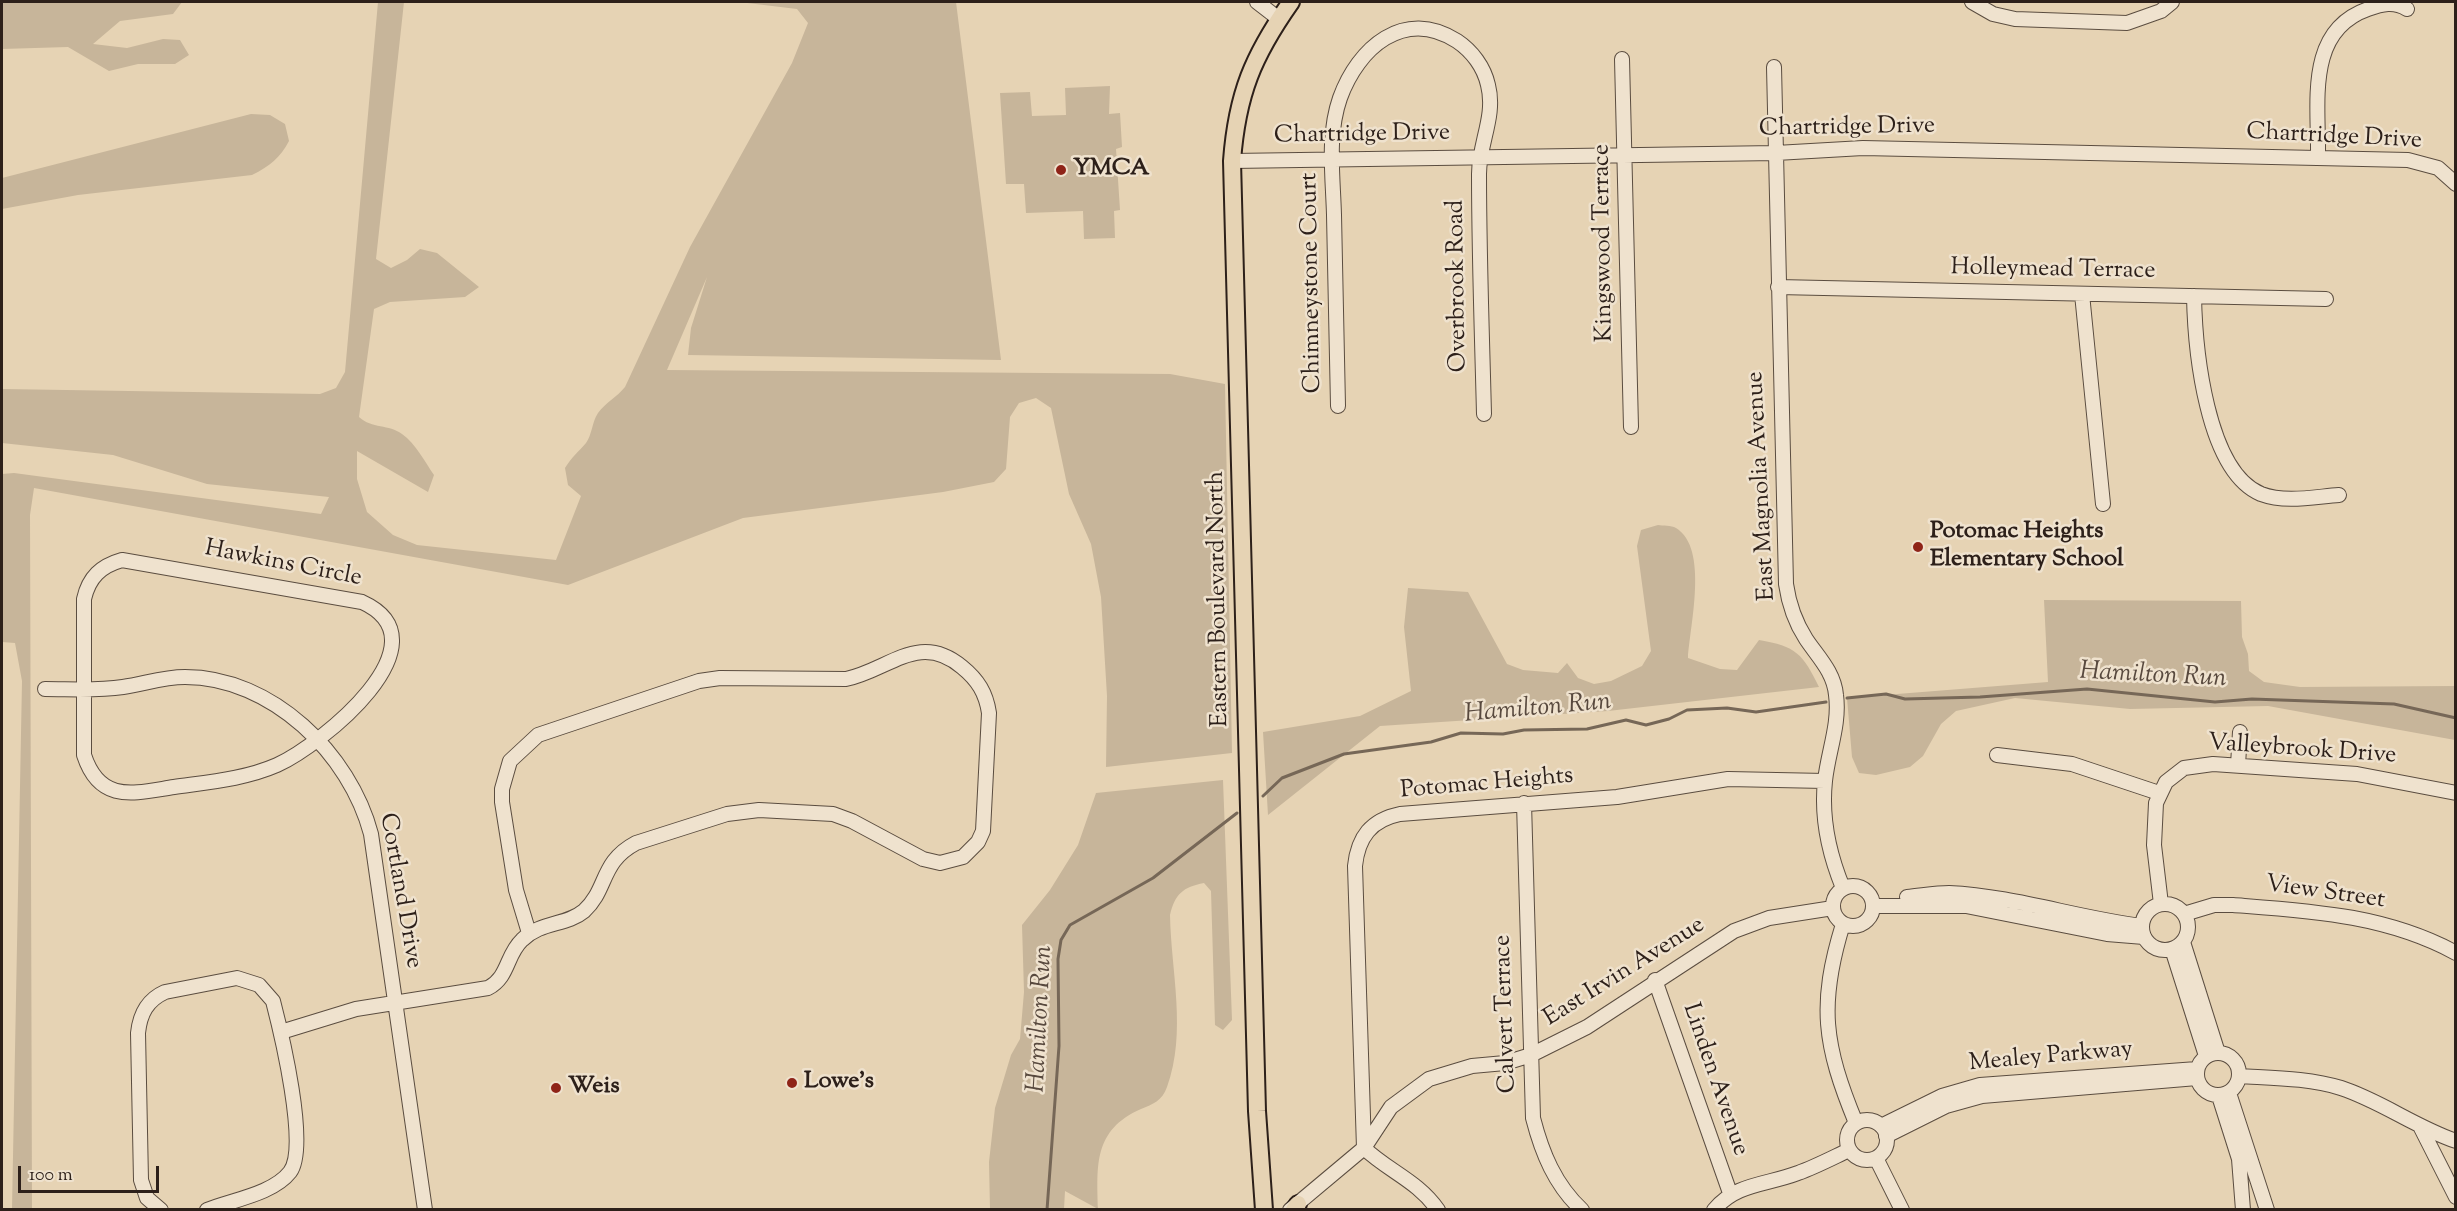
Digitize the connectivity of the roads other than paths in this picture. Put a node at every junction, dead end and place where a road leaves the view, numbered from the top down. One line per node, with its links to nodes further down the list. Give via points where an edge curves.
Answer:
1 (1257, 2): 6 (street)
2 (1291, 2): 6 (main road, Eastern Boulevard North)
3 (1972, 2): 4 (street, via 1993,14 2015,19 2127,22 2161,11)
4 (2172, 2)
5 (2407, 9): 12 (street, via 2389,3 2361,11 2338,24 2330,37 2320,67)
6 (1279, 19): 13 (main road, Eastern Boulevard North, via 1250,71 1234,131)
7 (1622, 59): 9 (street, Kingswood Terrace)
8 (1774, 67): 10 (street, East Magnolia Avenue)
9 (1625, 153): 10 (street, Chartridge Drive); 11 (street, Chartridge Drive); 22 (street, Kingswood Terrace)
10 (1776, 153): 12 (street, Chartridge Drive, via 1863,148); 16 (street, East Magnolia Avenue)
11 (1481, 156): 14 (street, Chartridge Drive); 14 (street, via 1491,99 1482,68 1474,55 1446,34 1414,28 1383,39 1357,63 1334,118); 21 (street, Overbrook Road)
12 (2318, 157): 15 (street, Chartridge Drive, via 2408,159 2438,168)
13 (1232, 160): 14 (street, Chartridge Drive); 66 (main road, Eastern Boulevard North, via 1257,1111)
14 (1332, 160): 20 (street, Chimneystone Court)
15 (2456, 184)
16 (1778, 287): 17 (street, Holleymead Terrace); 31 (street, East Magnolia Avenue, via 1786,584 1796,621 1823,660 1836,694 1835,726)
17 (2082, 294): 18 (street, Holleymead Terrace); 24 (street)
18 (2194, 296): 19 (street, Holleymead Terrace); 23 (street, via 2203,391 2220,442 2238,476 2259,493 2271,497)
19 (2326, 299)
20 (1338, 406)
21 (1484, 414)
22 (1631, 427)
23 (2338, 495)
24 (2103, 504)
25 (45, 689): 26 (street, Cortland Drive)
26 (84, 689): 28 (street, Cortland Drive, via 123,687 163,678 207,678 266,699 285,710); 28 (street, Hawkins Circle, via 84,755 88,767 102,784 122,793 253,774); 28 (street, Hawkins Circle, via 87,588 101,569 111,563 134,560 362,602 374,607 388,625 393,638 391,657 361,699)
27 (2241, 732): 30 (street)
28 (318, 741): 46 (street, Cortland Drive, via 352,787 366,815)
29 (1998, 755): 32 (street, via 2072,764)
30 (2238, 765): 32 (street, Valleybrook Drive, via 2184,768); 33 (street, Valleybrook Drive, via 2357,774)
31 (1825, 781): 34 (street, Potomac Heights, via 1728,779 1617,797); 35 (street, East Magnolia Avenue, via 1827,840)
32 (2159, 793): 37 (street, via 2154,845)
33 (2456, 793)
34 (1524, 803): 49 (street, Calvert Terrace); 57 (street, Potomac Heights, via 1387,817 1360,841 1355,866)
35 (1843, 888): 36 (street, via 1860,887); 38 (street, via 1837,893)
36 (1872, 903): 40 (street, via 1872,913 1863,923); 41 (street, via 1966,906 2107,934)
37 (2161, 904): 39 (street, via 2170,904); 41 (street, via 2144,916)
38 (1833, 908): 40 (street); 45 (street, East Irvin Avenue, via 1769,918 1734,931)
39 (2184, 914): 43 (street, via 2188,928); 44 (street, View Street, via 2214,905 2233,905 2350,916 2387,924)
40 (1843, 924): 53 (street, via 1832,959 1826,1015 1834,1065)
41 (2143, 932): 43 (street, via 2154,948)
42 (529, 933): 42 (street, via 581,913 624,849 744,810 833,814 923,859 940,863 963,857 978,842 984,825 989,713 986,697 974,678 958,664 933,651 924,651 846,680 699,681 538,735 510,761 502,789 516,890); 46 (street, via 515,948 496,984 478,991)
43 (2177, 945): 48 (street)
44 (2456, 953)
45 (1655, 980): 49 (street, East Irvin Avenue, via 1587,1027); 60 (street, Linden Avenue)
46 (395, 1003): 47 (street, via 356,1009); 65 (street, Cortland Drive)
47 (280, 1032): 63 (street, via 273,1000 267,992 237,978 165,992 142,1013 138,1033 141,1180 147,1198); 64 (street, via 297,1129 295,1163 277,1182)
48 (2212, 1054): 50 (street); 51 (street, via 2234,1059)
49 (1531, 1055): 57 (street, East Irvin Avenue, via 1429,1079 1391,1107); 68 (street, Calvert Terrace, via 1533,1118 1538,1139 1556,1179)
50 (2197, 1073): 52 (street, via 2205,1091); 55 (street, Mealey Parkway, via 1980,1085 1942,1096)
51 (2240, 1076): 52 (street, via 2234,1089); 54 (street, via 2302,1080 2341,1088)
52 (2224, 1095): 71 (street, via 2239,1159); 72 (street)
53 (1856, 1123): 55 (street, via 1874,1121); 58 (street, via 1847,1135)
54 (2421, 1128): 56 (street); 61 (street)
55 (1884, 1131): 59 (street, via 1882,1152)
56 (2456, 1141)
57 (1364, 1148): 62 (street, East Irvin Avenue); 67 (street, via 1415,1183)
58 (1849, 1150): 59 (street, via 1861,1159); 60 (street, via 1798,1173)
59 (1876, 1158): 70 (street)
60 (1730, 1193): 69 (street)
61 (2456, 1197)
62 (1294, 1208)
63 (161, 1209)
64 (207, 1209)
65 (425, 1209)
66 (1263, 1209)
67 (1438, 1209)
68 (1582, 1209)
69 (1714, 1209)
70 (1902, 1209)
71 (2243, 1209)
72 (2267, 1209)

